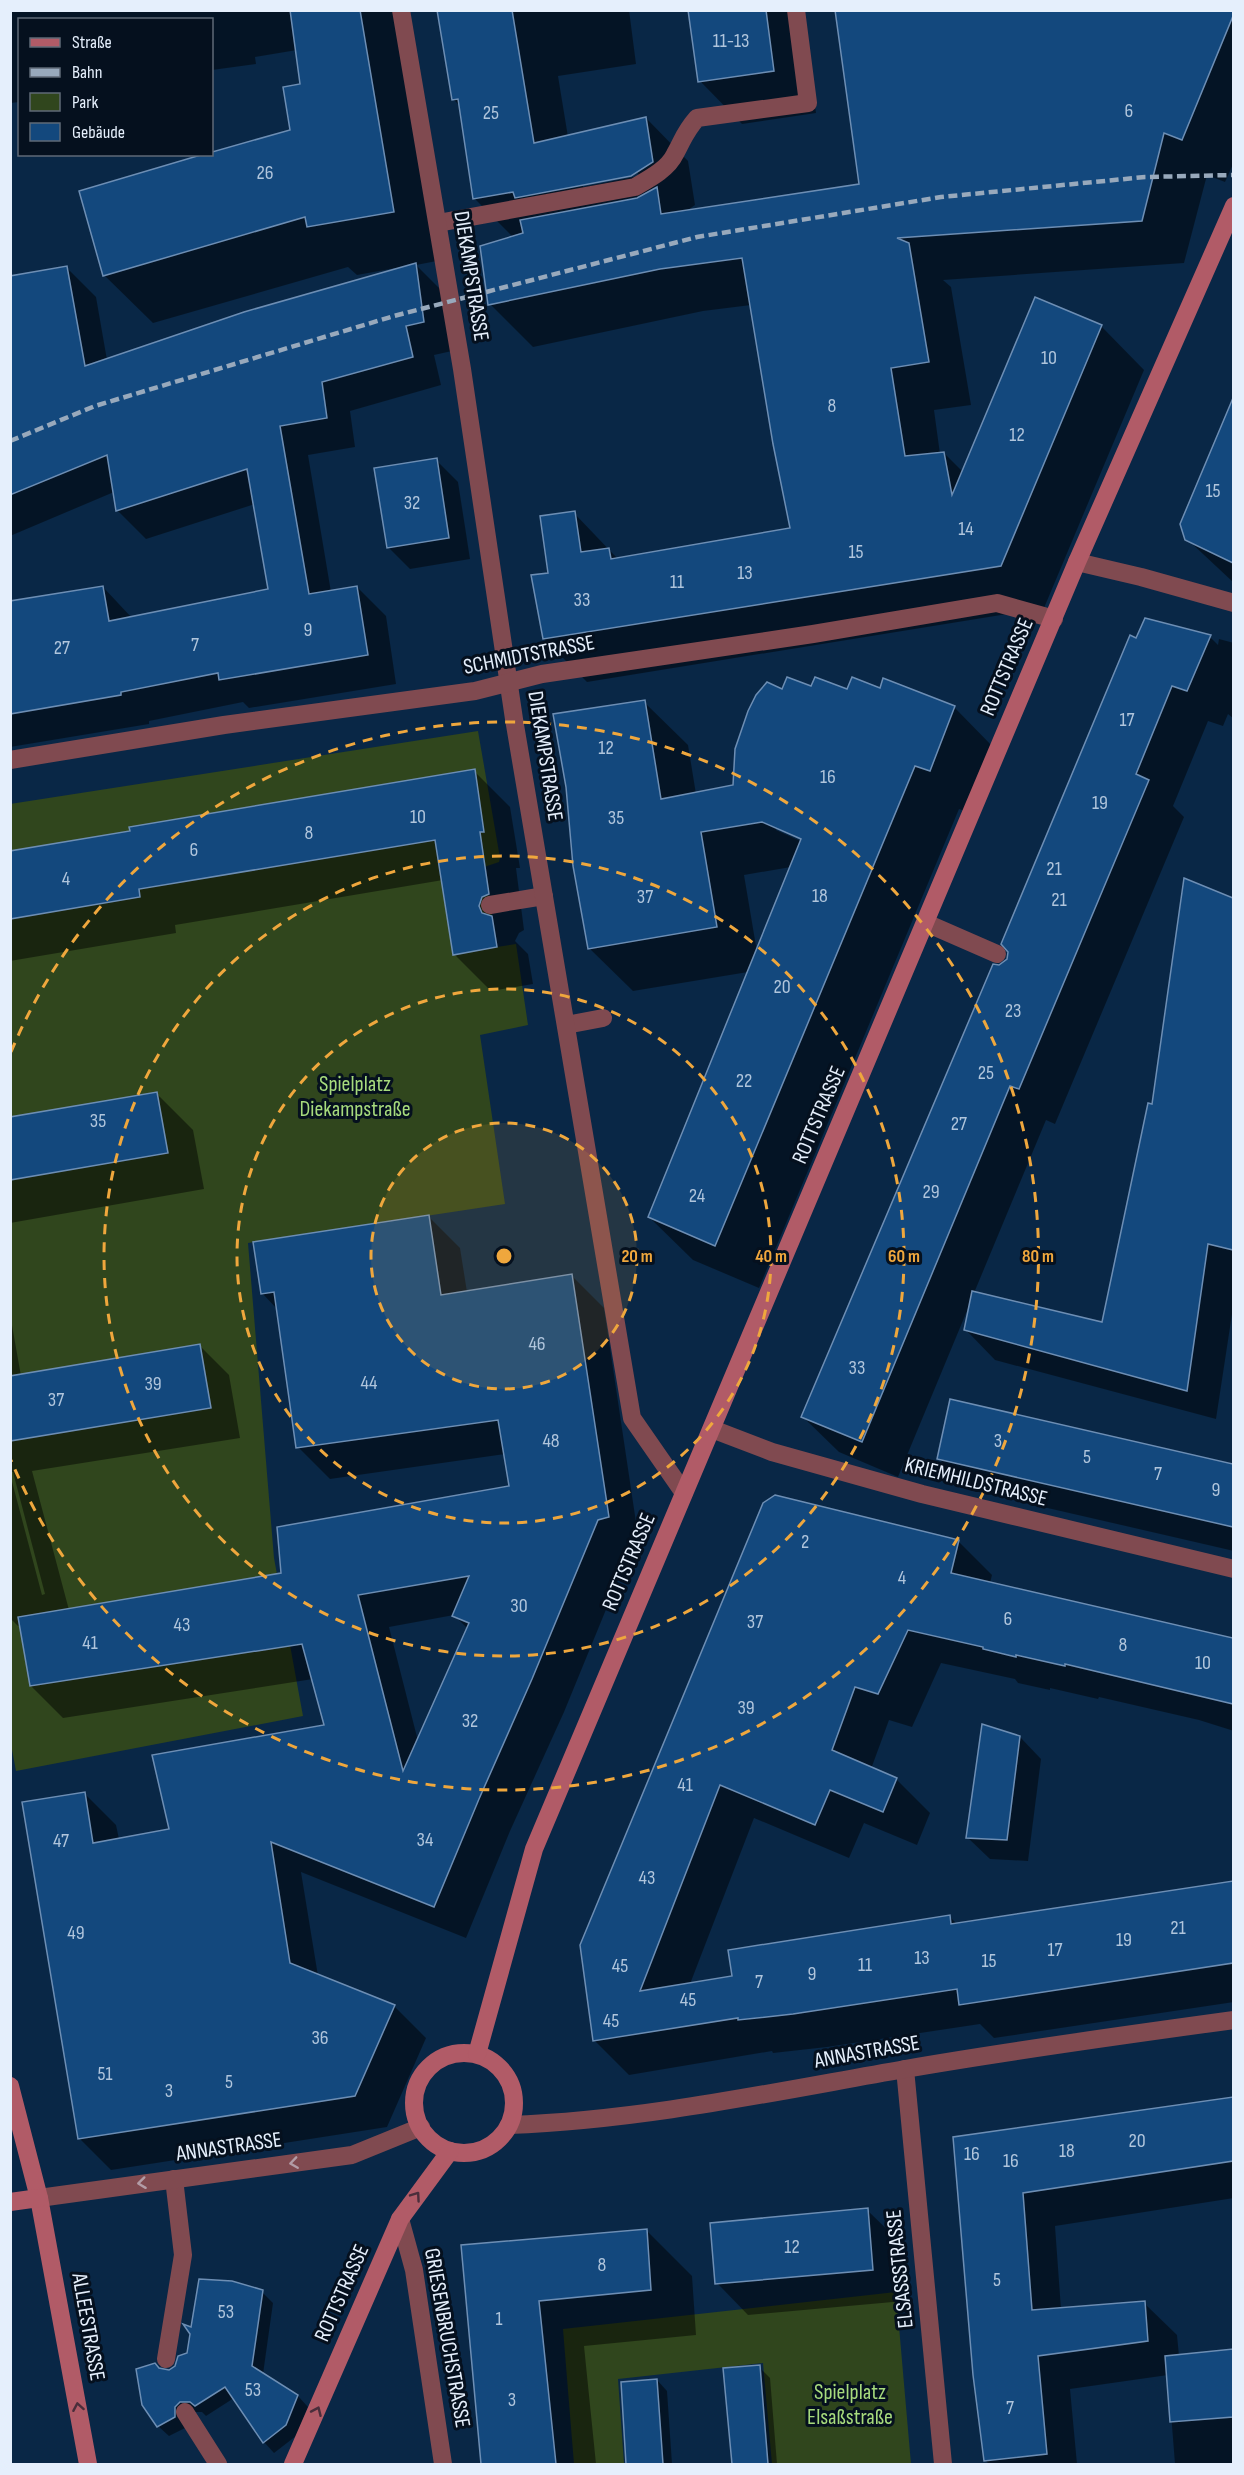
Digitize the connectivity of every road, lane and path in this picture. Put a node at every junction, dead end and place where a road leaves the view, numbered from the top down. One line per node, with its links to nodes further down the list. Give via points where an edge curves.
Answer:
1 (401, 10): 4 (street, DIEKAMPSTRASSE)
2 (796, 10): 4 (street, via 808,103 696,118 684,133 675,156 635,187)
3 (1233, 206): 5 (street, ROTTSTRASSE)
4 (438, 223): 8 (street, DIEKAMPSTRASSE)
5 (1077, 562): 6 (street); 7 (street, ROTTSTRASSE)
6 (1233, 603)
7 (1054, 619): 8 (street, SCHMIDTSTRASSE, via 997,603); 12 (street, ROTTSTRASSE)
8 (508, 682): 9 (street, SCHMIDTSTRASSE, via 475,691 224,725); 10 (street, DIEKAMPSTRASSE)
9 (10, 760)
10 (544, 896): 11 (street); 15 (street, DIEKAMPSTRASSE)
11 (490, 905)
12 (926, 923): 13 (street); 16 (street, ROTTSTRASSE)
13 (997, 954)
14 (603, 1018): 15 (street)
15 (566, 1025): 17 (street, DIEKAMPSTRASSE, via 632,1418)
16 (712, 1429): 17 (street, ROTTSTRASSE); 18 (street, KRIEMHILDSTRASSE, via 772,1452 922,1494)
17 (684, 1493): 20 (street, ROTTSTRASSE, via 534,1850)
18 (1233, 1569)
19 (1233, 2020): 21 (street, ANNASTRASSE)
20 (477, 2054): 23 (street, via 498,2065 510,2082 514,2108); 24 (street, via 460,2052 444,2056 424,2072 416,2091 415,2111)
21 (905, 2069): 23 (street, ANNASTRASSE, via 712,2105 564,2123); 36 (street, ELSASSSTRASSE)
22 (10, 2085): 27 (street, ALLEESTRASSE)
23 (509, 2125): 25 (street, via 491,2145 474,2152)
24 (421, 2127): 25 (street); 26 (street, ANNASTRASSE, one-way to 26, via 352,2155)
25 (450, 2151): 29 (street, ROTTSTRASSE, one-way to 25)
26 (174, 2179): 27 (street, ANNASTRASSE, one-way to 27); 30 (street, via 183,2255)
27 (39, 2198): 28 (street); 32 (street, ALLEESTRASSE, one-way to 27)
28 (10, 2202)
29 (400, 2219): 34 (street, ROTTSTRASSE, one-way to 29); 35 (street, GRIESENBRUCHSTRASSE, via 414,2270)
30 (166, 2359)
31 (185, 2412): 33 (street)
32 (88, 2464)
33 (218, 2464)
34 (293, 2464)
35 (443, 2464)
36 (943, 2464)

